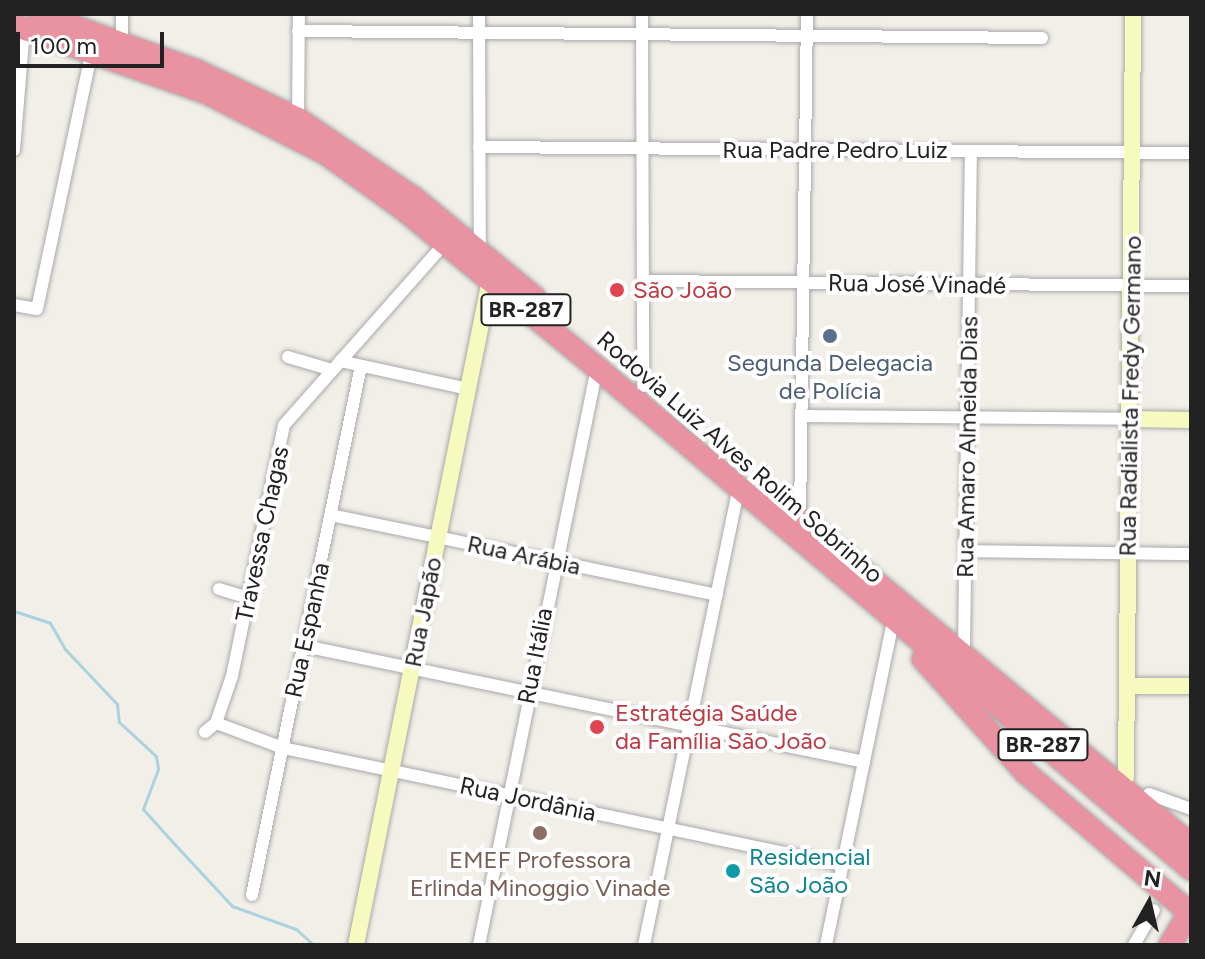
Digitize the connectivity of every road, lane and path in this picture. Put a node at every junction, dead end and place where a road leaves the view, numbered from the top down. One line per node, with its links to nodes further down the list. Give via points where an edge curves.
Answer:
1 (122, 14): 13 (street)
2 (299, 14): 8 (street)
3 (479, 14): 9 (street)
4 (642, 14): 10 (street)
5 (807, 14): 11 (street)
6 (1133, 14): 21 (street, Rua Radialista Fredy Germano)
7 (26, 22): 13 (highway, Rodovia Luiz Alves Rolim Sobrinho / BR-287); 14 (highway, Rodovia Luiz Alves Rolim Sobrinho / BR-287); 18 (street)
8 (298, 31): 9 (street); 15 (street)
9 (479, 33): 10 (street); 16 (street)
10 (642, 34): 11 (street); 17 (street)
11 (808, 36): 12 (street); 19 (street)
12 (1042, 38)
13 (122, 42): 15 (highway, Rodovia Luiz Alves Rolim Sobrinho / BR-287)
14 (92, 51): 23 (highway, Rodovia Luiz Alves Rolim Sobrinho / BR-287, via 207,93 296,135); 31 (street, via 37,309)
15 (298, 119): 24 (highway, Rodovia Luiz Alves Rolim Sobrinho / BR-287, via 375,169)
16 (479, 147): 17 (street, Rua Padre Pedro Luiz); 24 (street)
17 (643, 148): 19 (street, Rua Padre Pedro Luiz); 26 (street)
18 (14, 150)
19 (809, 150): 20 (street, Rua Padre Pedro Luiz); 27 (street)
20 (971, 151): 21 (street, Rua Padre Pedro Luiz); 28 (street, Rua Amaro Almeida Dias)
21 (1132, 153): 22 (street, Rua Padre Pedro Luiz); 29 (street, Rua Radialista Fredy Germano)
22 (1191, 153)
23 (445, 243): 25 (highway, Rodovia Luiz Alves Rolim Sobrinho / BR-287); 33 (street, Travessa Chagas)
24 (480, 252): 36 (highway, Rodovia Luiz Alves Rolim Sobrinho / BR-287)
25 (490, 280): 35 (highway, Rodovia Luiz Alves Rolim Sobrinho / BR-287); 37 (street, Rua Japão)
26 (643, 281): 27 (street, Rua José Vinadé); 36 (street)
27 (806, 283): 28 (street, Rua José Vinadé); 38 (street)
28 (969, 285): 29 (street, Rua José Vinadé); 39 (street, Rua Amaro Almeida Dias)
29 (1131, 286): 30 (street, Rua José Vinadé); 40 (street, Rua Radialista Fredy Germano)
30 (1191, 286)
31 (14, 305)
32 (288, 357): 33 (street)
33 (336, 366): 34 (street); 52 (street, Travessa Chagas, via 284,425)
34 (361, 366): 37 (street); 43 (street, Rua Espanha)
35 (597, 368): 42 (highway, Rodovia Luiz Alves Rolim Sobrinho / BR-287); 49 (street, Rua Itália)
36 (643, 386): 44 (highway, Rodovia Luiz Alves Rolim Sobrinho / BR-287)
37 (468, 389): 45 (street, Rua Japão)
38 (803, 416): 39 (street); 44 (street)
39 (967, 418): 40 (street); 46 (street, Rua Amaro Almeida Dias)
40 (1130, 419): 41 (street); 47 (street, Rua Radialista Fredy Germano)
41 (1191, 420)
42 (739, 487): 51 (street); 54 (highway, Rodovia Luiz Alves Rolim Sobrinho / BR-287)
43 (331, 515): 45 (street, Rua Arábia); 55 (street, Rua Espanha)
44 (800, 519): 53 (highway, Rodovia Luiz Alves Rolim Sobrinho / BR-287)
45 (438, 537): 49 (street, Rua Arábia); 57 (street, Rua Japão)
46 (965, 551): 47 (street); 56 (street, Rua Amaro Almeida Dias)
47 (1129, 553): 48 (street); 58 (street, Rua Radialista Fredy Germano)
48 (1191, 554)
49 (554, 561): 51 (street, Rua Arábia); 60 (street, Rua Itália)
50 (219, 589): 52 (street)
51 (717, 595): 62 (street)
52 (249, 598): 61 (street, Travessa Chagas)
53 (893, 599): 56 (highway, BR-287); 73 (highway, Rodovia Luiz Alves Rolim Sobrinho / BR-287)
54 (893, 622): 65 (street); 75 (highway, Rodovia Luiz Alves Rolim Sobrinho / BR-287); 78 (highway, BR-287, via 1026,773)
55 (304, 646): 57 (street); 64 (street, Rua Espanha)
56 (964, 646): 67 (highway, BR-287)
57 (411, 668): 60 (street); 66 (street, Rua Japão)
58 (1127, 686): 59 (street); 67 (street, Rua Radialista Fredy Germano)
59 (1191, 686)
60 (528, 692): 62 (street); 69 (street, Rua Itália)
61 (216, 723): 63 (street); 64 (street, Rua Jordânia)
62 (690, 726): 65 (street); 71 (street)
63 (205, 732)
64 (283, 748): 66 (street, Rua Jordânia); 76 (street, Rua Espanha)
65 (864, 762): 74 (street)
66 (391, 770): 69 (street, Rua Jordânia); 79 (street, Rua Japão)
67 (1126, 777): 68 (highway, BR-287)
68 (1149, 794): 70 (street); 72 (highway, BR-287)
69 (508, 795): 71 (street, Rua Jordânia); 80 (street, Rua Itália)
70 (1191, 809)
71 (669, 828): 74 (street, Rua Jordânia); 81 (street)
72 (1191, 828)
73 (1191, 845)
74 (842, 865): 82 (street)
75 (1191, 869)
76 (252, 895)
77 (1154, 910): 83 (street)
78 (1191, 912): 84 (highway)
79 (356, 945)
80 (479, 945)
81 (644, 945)
82 (826, 945)
83 (1134, 945)
84 (1170, 945)

